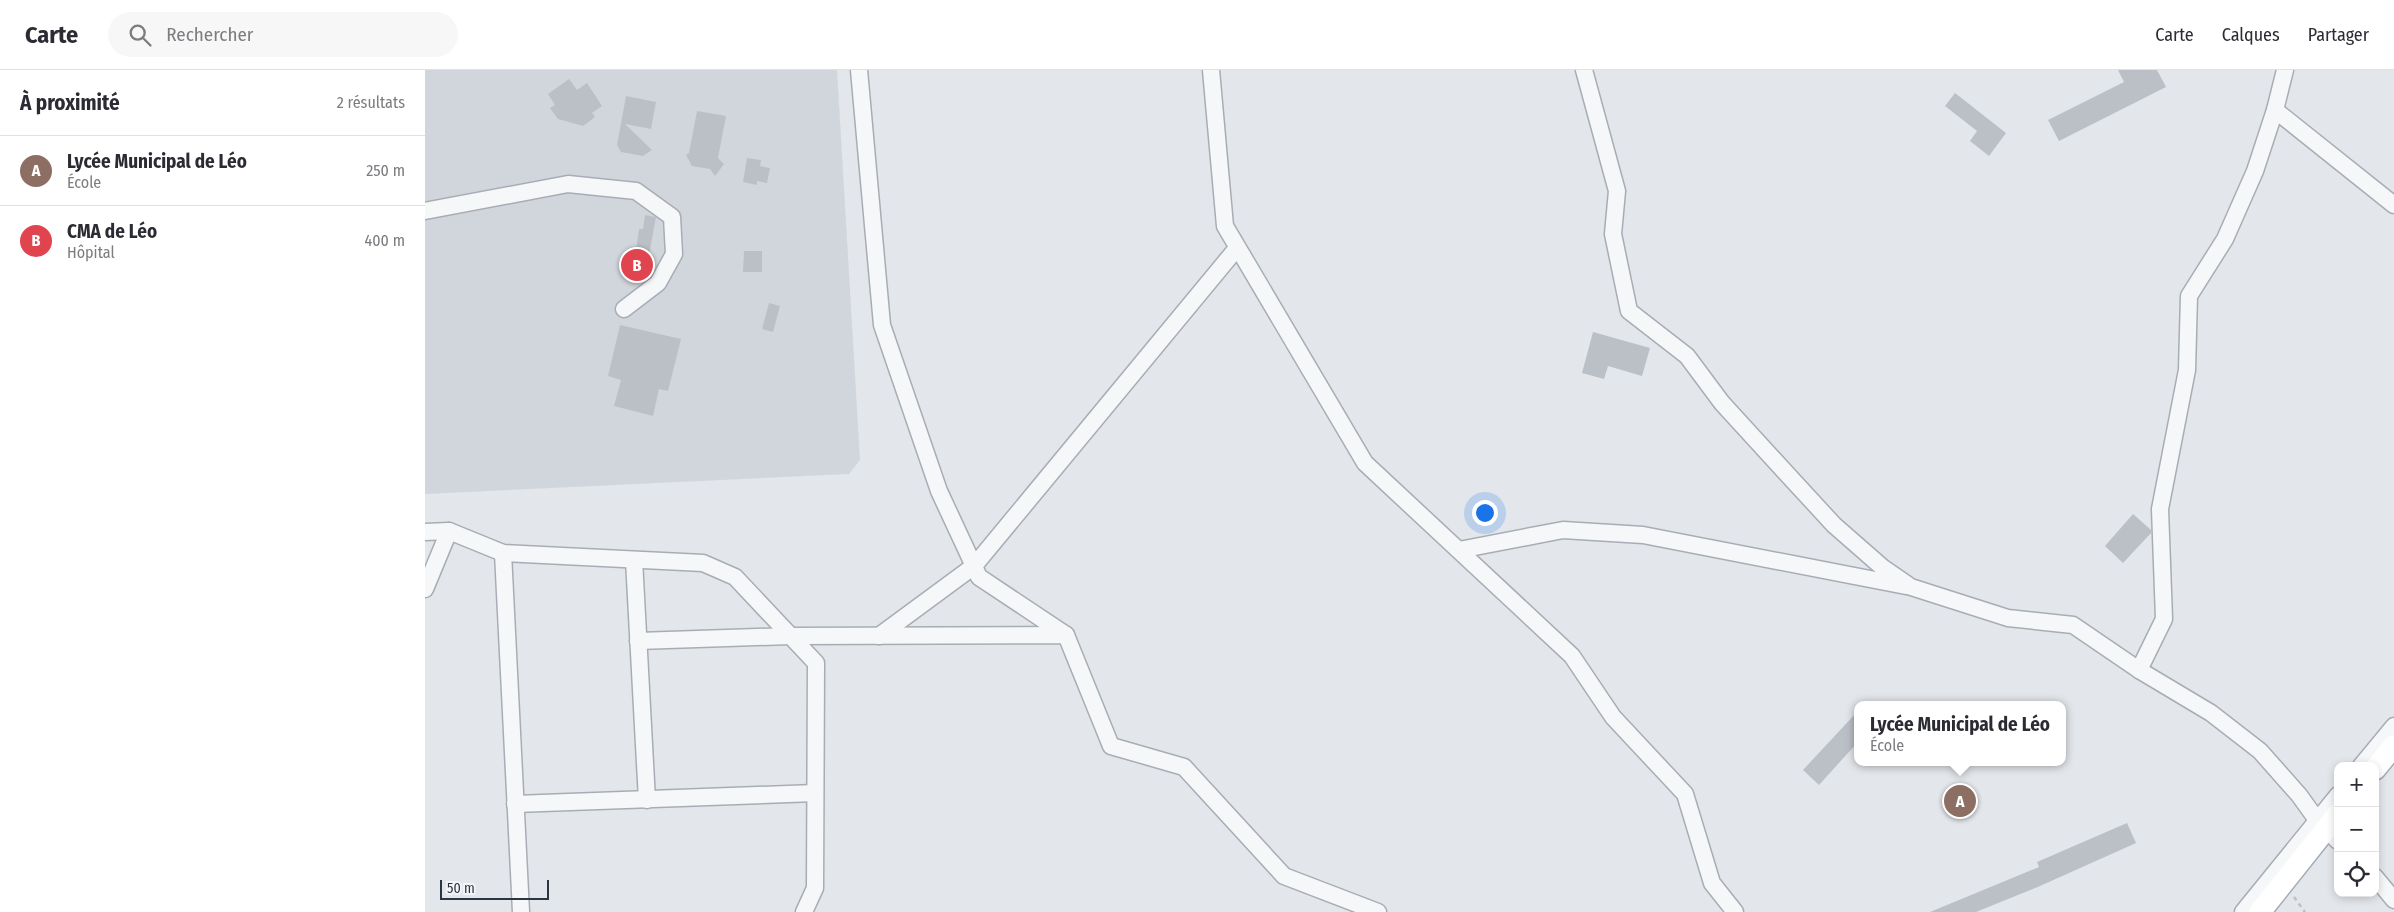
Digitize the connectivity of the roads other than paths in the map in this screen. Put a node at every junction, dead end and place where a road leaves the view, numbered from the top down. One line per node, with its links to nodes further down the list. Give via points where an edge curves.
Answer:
1 (859, 70): 15 (street, via 882,325 939,491)
2 (1211, 70): 8 (street, via 1225,226)
3 (1585, 70): 16 (street, via 1617,191 1613,234 1629,311 1687,356 1722,403 1834,525 1882,567)
4 (2285, 70): 5 (street)
5 (2275, 110): 6 (street); 22 (street, via 2255,171 2225,240 2189,296 2187,370 2160,509 2164,619)
6 (2394, 206)
7 (425, 211): 9 (street, via 568,184 636,191 672,217 674,254 658,283)
8 (1237, 248): 12 (street, via 1365,463); 15 (street)
9 (624, 309)
10 (449, 531): 11 (street); 13 (street); 17 (street)
11 (425, 532)
12 (1459, 550): 16 (street, via 1563,530 1643,536); 37 (street, via 1572,656 1613,717 1685,794 1712,883)
13 (503, 553): 14 (street); 29 (street)
14 (635, 560): 19 (street, via 703,563 735,577); 21 (street)
15 (974, 566): 18 (street, via 979,577); 20 (street)
16 (1911, 587): 22 (street, via 2008,618 2073,625)
17 (425, 589)
18 (1066, 635): 20 (street); 36 (street, via 1111,746 1184,767 1284,876)
19 (791, 636): 20 (street); 21 (street); 27 (street, via 815,663)
20 (879, 636)
21 (639, 641): 28 (street)
22 (2139, 670): 31 (street, via 2211,713 2260,751)
23 (2394, 726): 25 (street)
24 (2394, 747): 26 (main road)
25 (2364, 762)
26 (2379, 764)
27 (815, 793): 28 (street); 35 (street, via 815,888)
28 (647, 800): 29 (street)
29 (515, 804): 34 (street)
30 (2335, 807): 31 (street)
31 (2330, 826): 38 (street); 39 (main road)
32 (2379, 882): 33 (street)
33 (2394, 900)
34 (521, 912)
35 (804, 912)
36 (1378, 912)
37 (1735, 912)
38 (2243, 912)
39 (2260, 912)

